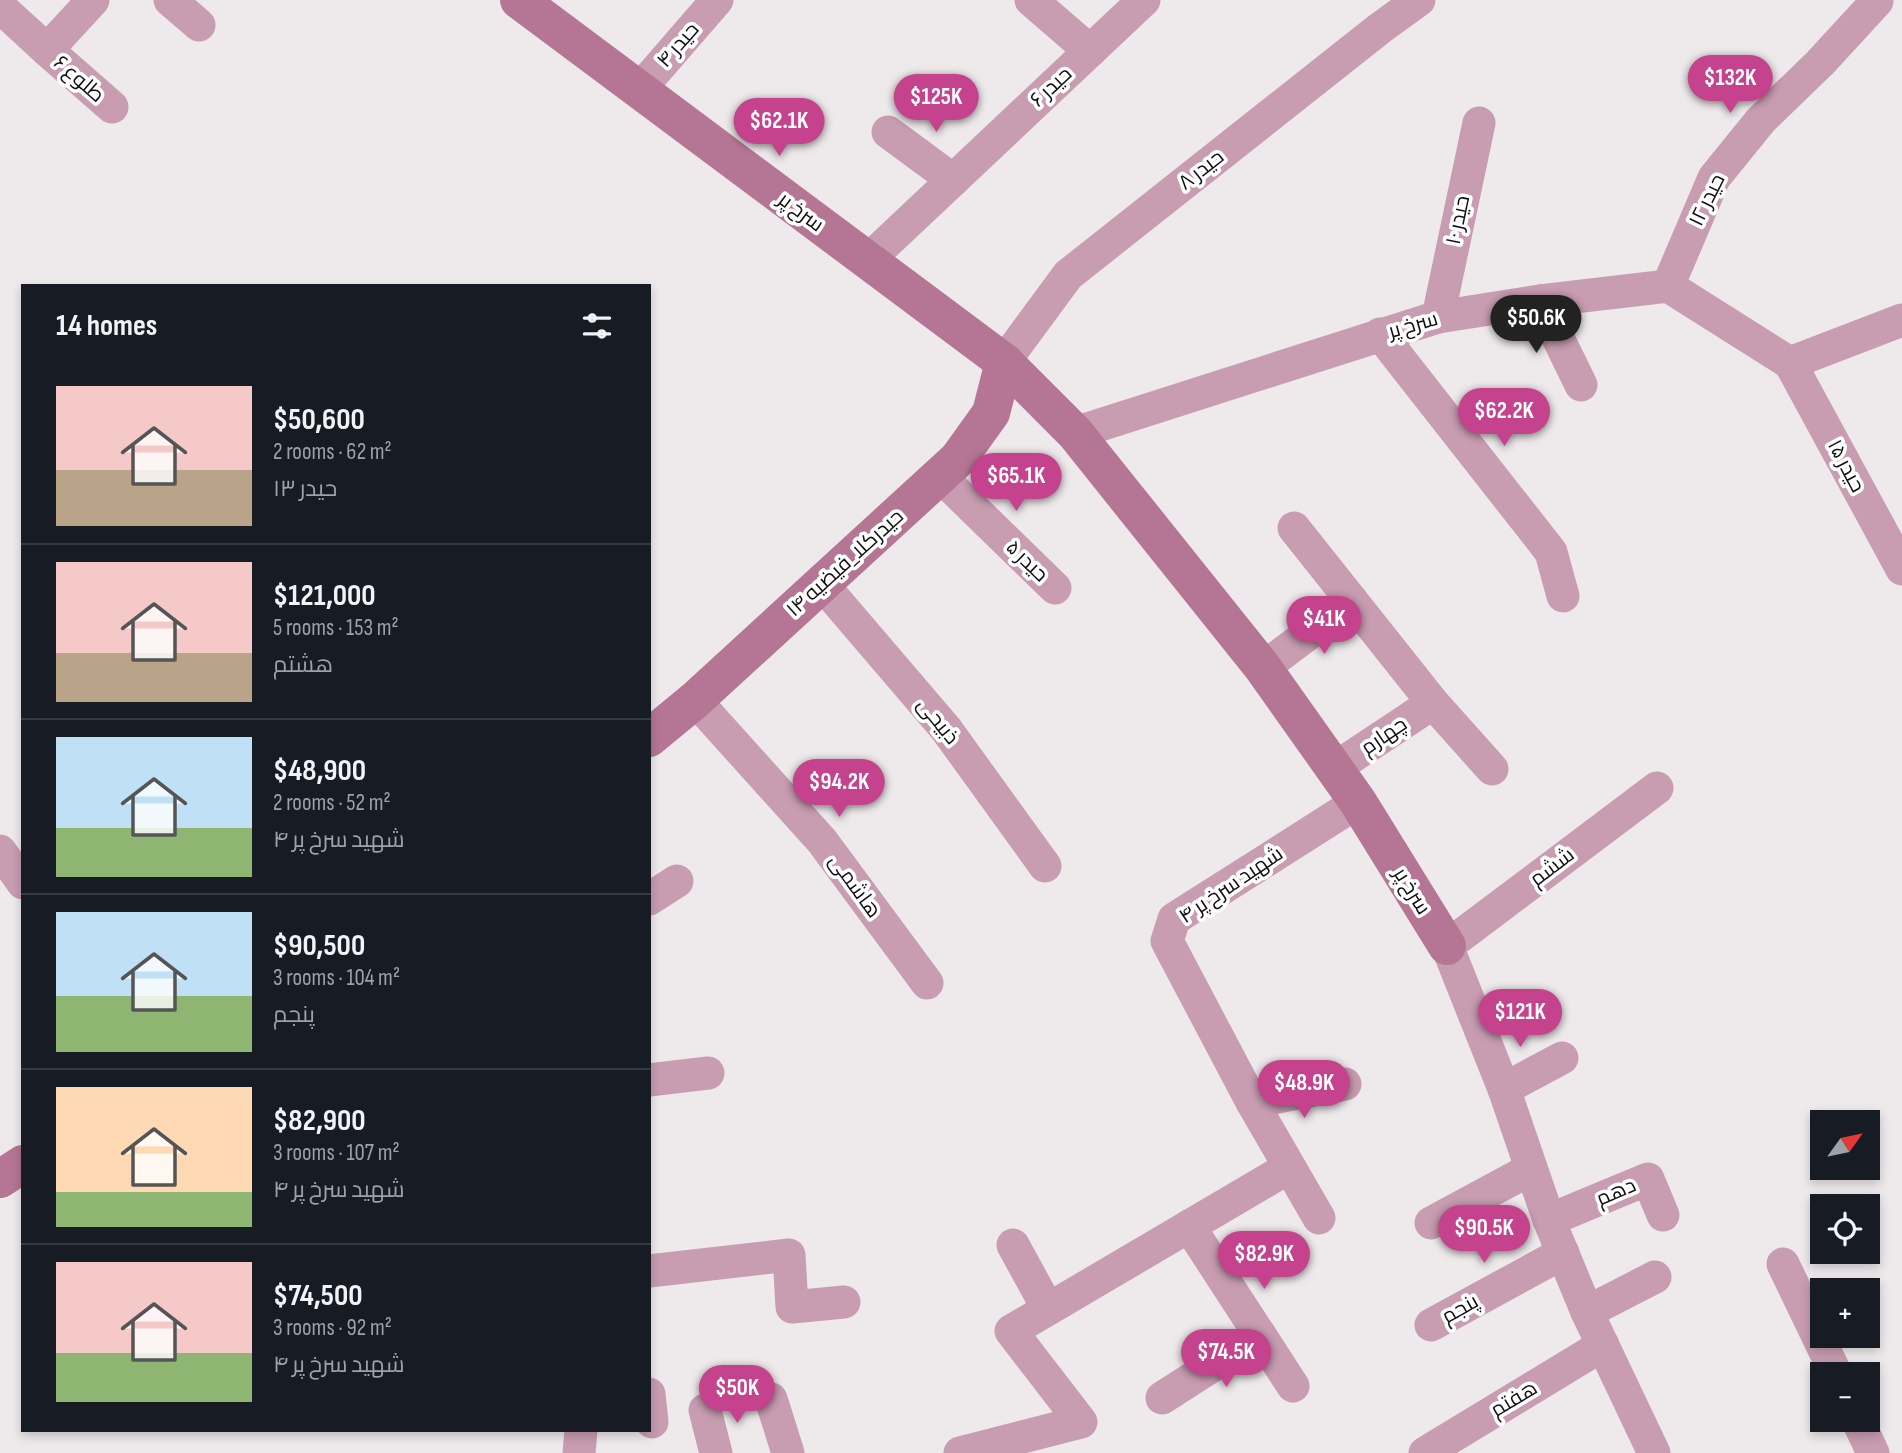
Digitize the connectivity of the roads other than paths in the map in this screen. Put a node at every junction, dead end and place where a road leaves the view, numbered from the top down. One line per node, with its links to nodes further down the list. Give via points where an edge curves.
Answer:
1 (93, 0): 11 (street)
2 (170, 0): 10 (street)
3 (519, 0): 13 (main road, سرخ پر)
4 (717, 0): 13 (street, حیدر ۴)
5 (1031, 0): 12 (street)
6 (1144, 0): 12 (street, حیدر ۶)
7 (1419, 0): 24 (street, حیدر ۸, via 1068,275)
8 (1877, 1): 19 (street, حیدر ۱۲, via 1761,120 1714,178)
9 (0, 8): 11 (street, طلوع ۶)
10 (200, 25)
11 (47, 50): 14 (street, طلوع ۶)
12 (1090, 51): 17 (street, حیدر ۶)
13 (639, 90): 18 (main road, سرخ پر)
14 (112, 107)
15 (1479, 123): 21 (street, حیدر ۱۰)
16 (888, 132): 17 (street)
17 (953, 180): 18 (street, حیدر ۶)
18 (867, 261): 24 (main road, سرخ پر)
19 (1668, 286): 20 (street, سرخ پر); 25 (street)
20 (1540, 301): 21 (street, سرخ پر); 26 (street)
21 (1438, 317): 23 (street, سرخ پر)
22 (1902, 320): 25 (street)
23 (1380, 334): 27 (street, سرخ پر); 33 (street, via 1551,552)
24 (1004, 362): 27 (main road, سرخ پر); 28 (main road, حیدرکلا_فیضیه ۱۴, via 990,413 958,459)
25 (1790, 363): 30 (street, حیدر ۱۵)
26 (1581, 385)
27 (1075, 433): 35 (main road, سرخ پر)
28 (940, 476): 31 (main road, حیدرکلا_فیضیه ۱۴); 32 (street, حیدر ۵)
29 (1294, 528): 34 (street)
30 (1902, 569)
31 (821, 584): 36 (main road, حیدرکلا_فیضیه ۱۴); 44 (street, ذبیحی, via 946,729)
32 (1055, 588)
33 (1563, 596)
34 (1352, 601): 35 (street); 37 (street)
35 (1264, 668): 39 (main road, سرخ پر)
36 (695, 699): 38 (main road, حیدرکلا_فیضیه ۱۴); 49 (street, هاشمی, via 822,841)
37 (1433, 703): 39 (street, چهارم); 40 (street)
38 (651, 736)
39 (1335, 768): 42 (main road, سرخ پر)
40 (1492, 769)
41 (1657, 788): 48 (street, ششم)
42 (1358, 802): 48 (main road, سرخ پر); 55 (street, شهید سرخ پر ۴, via 1174,919 1167,941)
43 (0, 851): 45 (street)
44 (1045, 866)
45 (21, 880)
46 (677, 881): 47 (street)
47 (651, 898)
48 (1447, 946): 54 (street)
49 (927, 983)
50 (1562, 1058): 54 (street)
51 (708, 1073): 52 (street)
52 (651, 1080)
53 (1345, 1084): 55 (street)
54 (1504, 1089): 58 (street)
55 (1252, 1102): 57 (street, شهید سرخ پر ۴)
56 (21, 1165): 59 (main road)
57 (1288, 1168): 61 (street, شهید سرخ پر ۴); 64 (street)
58 (1531, 1169): 62 (street); 63 (street)
59 (0, 1179)
60 (1662, 1215): 62 (street, دهم, via 1648,1179)
61 (1319, 1218)
62 (1549, 1220): 66 (street)
63 (1431, 1223)
64 (1189, 1226): 71 (street); 74 (street)
65 (1013, 1245): 71 (street)
66 (1563, 1253): 72 (street); 73 (street, پنجم)
67 (1783, 1264): 76 (street)
68 (651, 1271): 70 (street, via 789,1255 792,1307)
69 (1655, 1277): 72 (street)
70 (844, 1302)
71 (1048, 1309): 86 (street, via 1011,1331 1081,1422)
72 (1587, 1312): 75 (street)
73 (1431, 1325)
74 (1260, 1335): 77 (street); 78 (street)
75 (1603, 1345): 87 (street, هفتم); 88 (street)
76 (1830, 1362)
77 (1293, 1386)
78 (1162, 1398)
79 (771, 1399): 85 (street)
80 (705, 1410): 84 (street)
81 (581, 1432): 83 (street)
82 (1863, 1432): 89 (street)
83 (579, 1453)
84 (716, 1453)
85 (788, 1453)
86 (960, 1453)
87 (1425, 1453)
88 (1654, 1453)
89 (1873, 1453)

